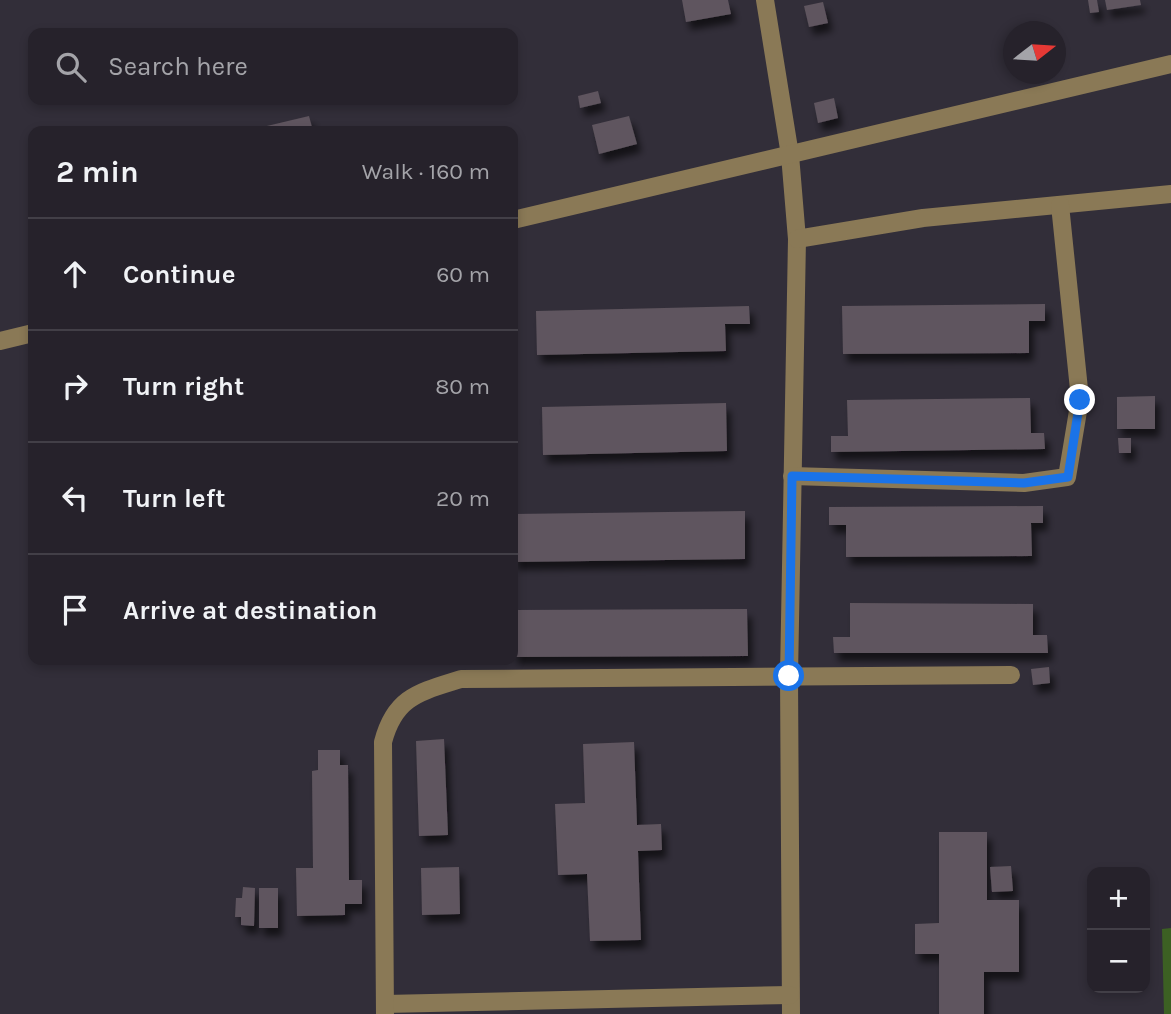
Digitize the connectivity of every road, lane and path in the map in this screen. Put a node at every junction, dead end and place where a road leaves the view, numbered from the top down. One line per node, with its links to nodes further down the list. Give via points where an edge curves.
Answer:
1 (765, 0): 3 (street)
2 (1171, 64): 3 (street)
3 (790, 155): 6 (street); 7 (street)
4 (1171, 194): 5 (street)
5 (1060, 205): 7 (street, via 923,218); 10 (street, via 1080,400 1068,477 1024,483)
6 (518, 219)
7 (797, 239): 10 (street)
8 (28, 334): 9 (street)
9 (0, 341)
10 (792, 476): 12 (street)
11 (1011, 675): 12 (street)
12 (789, 676): 13 (street); 14 (street, via 461,679 415,693 389,720 383,742)
13 (790, 995): 14 (street); 15 (street)
14 (385, 1009)
15 (791, 1014)

